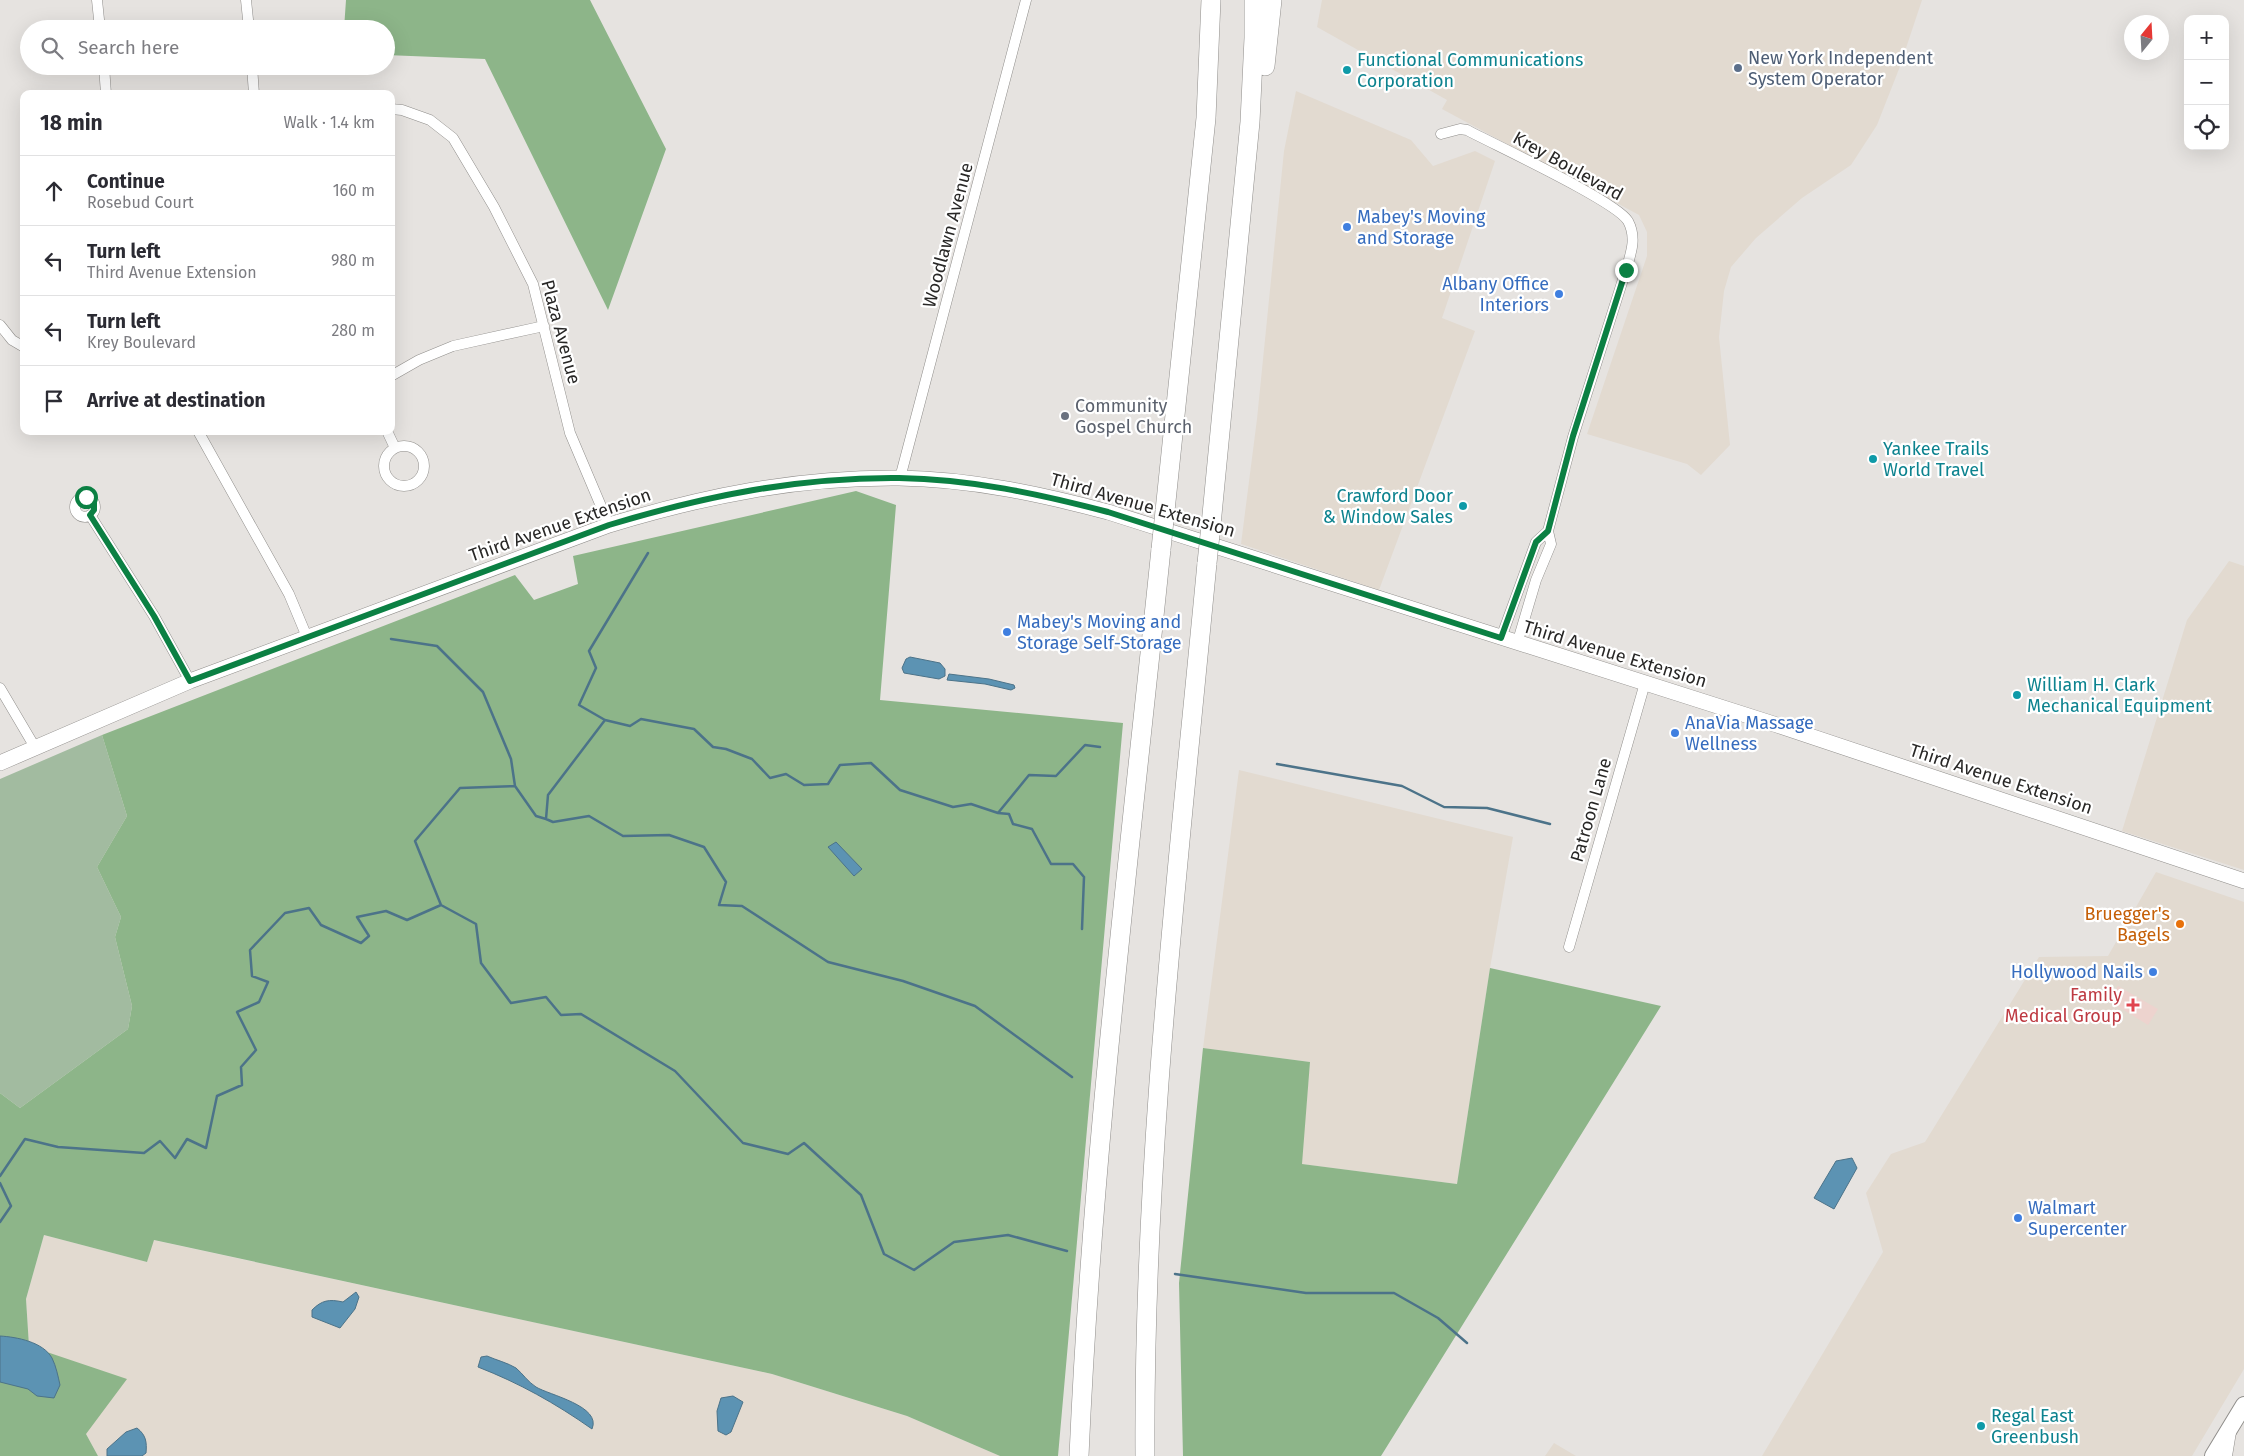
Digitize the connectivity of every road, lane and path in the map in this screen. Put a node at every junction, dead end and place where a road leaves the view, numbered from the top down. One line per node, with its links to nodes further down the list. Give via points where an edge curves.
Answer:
1 (97, 0): 7 (street)
2 (246, 0): 8 (street)
3 (1026, 0): 23 (street, Woodlawn Avenue)
4 (1212, 0): 39 (highway, bridge, via 1205,126 1100,1146)
5 (1254, 0): 15 (highway, via 1253,72)
6 (1272, 0): 15 (highway, via 1256,154)
7 (99, 20)
8 (248, 20)
9 (105, 75): 11 (street)
10 (253, 75): 12 (street)
11 (106, 90)
12 (254, 90)
13 (395, 109): 17 (street, Plaza Avenue, via 430,120 453,138 463,152 533,284)
14 (1442, 134): 26 (street, Krey Boulevard, via 1460,128 1467,130 1588,193 1627,219 1631,227 1633,245 1573,436)
15 (1241, 223): 40 (highway, bridge, via 1168,966 1148,1270)
16 (0, 325): 18 (street)
17 (544, 326): 19 (street, via 453,346); 25 (street, Plaza Avenue, via 570,433)
18 (20, 345)
19 (395, 374)
20 (200, 435): 27 (street, via 289,594)
21 (389, 435): 22 (street)
22 (394, 448): 22 (street, via 408,446 423,459 423,473 414,483 402,486 386,476 384,463)
23 (900, 478): 25 (street, Third Avenue Extension, via 818,482 727,494); 28 (street, Third Avenue Extension, via 1001,488 1108,512)
24 (90, 515): 30 (street, via 154,616)
25 (609, 525): 27 (street, Third Avenue Extension)
26 (1548, 531): 28 (street, Krey Boulevard, via 1536,542); 29 (street, Krey Boulevard, via 1551,544 1536,580)
27 (307, 637): 30 (street, Third Avenue Extension)
28 (1501, 638): 29 (street, Third Avenue Extension)
29 (1517, 644): 31 (street, Third Avenue Extension)
30 (190, 681): 33 (street, Third Avenue Extension)
31 (1645, 683): 35 (street, Third Avenue Extension); 36 (street, Patroon Lane)
32 (0, 688): 33 (street)
33 (36, 749): 34 (street, Third Avenue Extension)
34 (0, 763)
35 (2244, 881)
36 (1569, 947)
37 (2244, 1405): 38 (main road)
38 (2233, 1423): 41 (main road); 42 (street)
39 (1080, 1456)
40 (1145, 1456)
41 (2213, 1456)
42 (2227, 1456)

